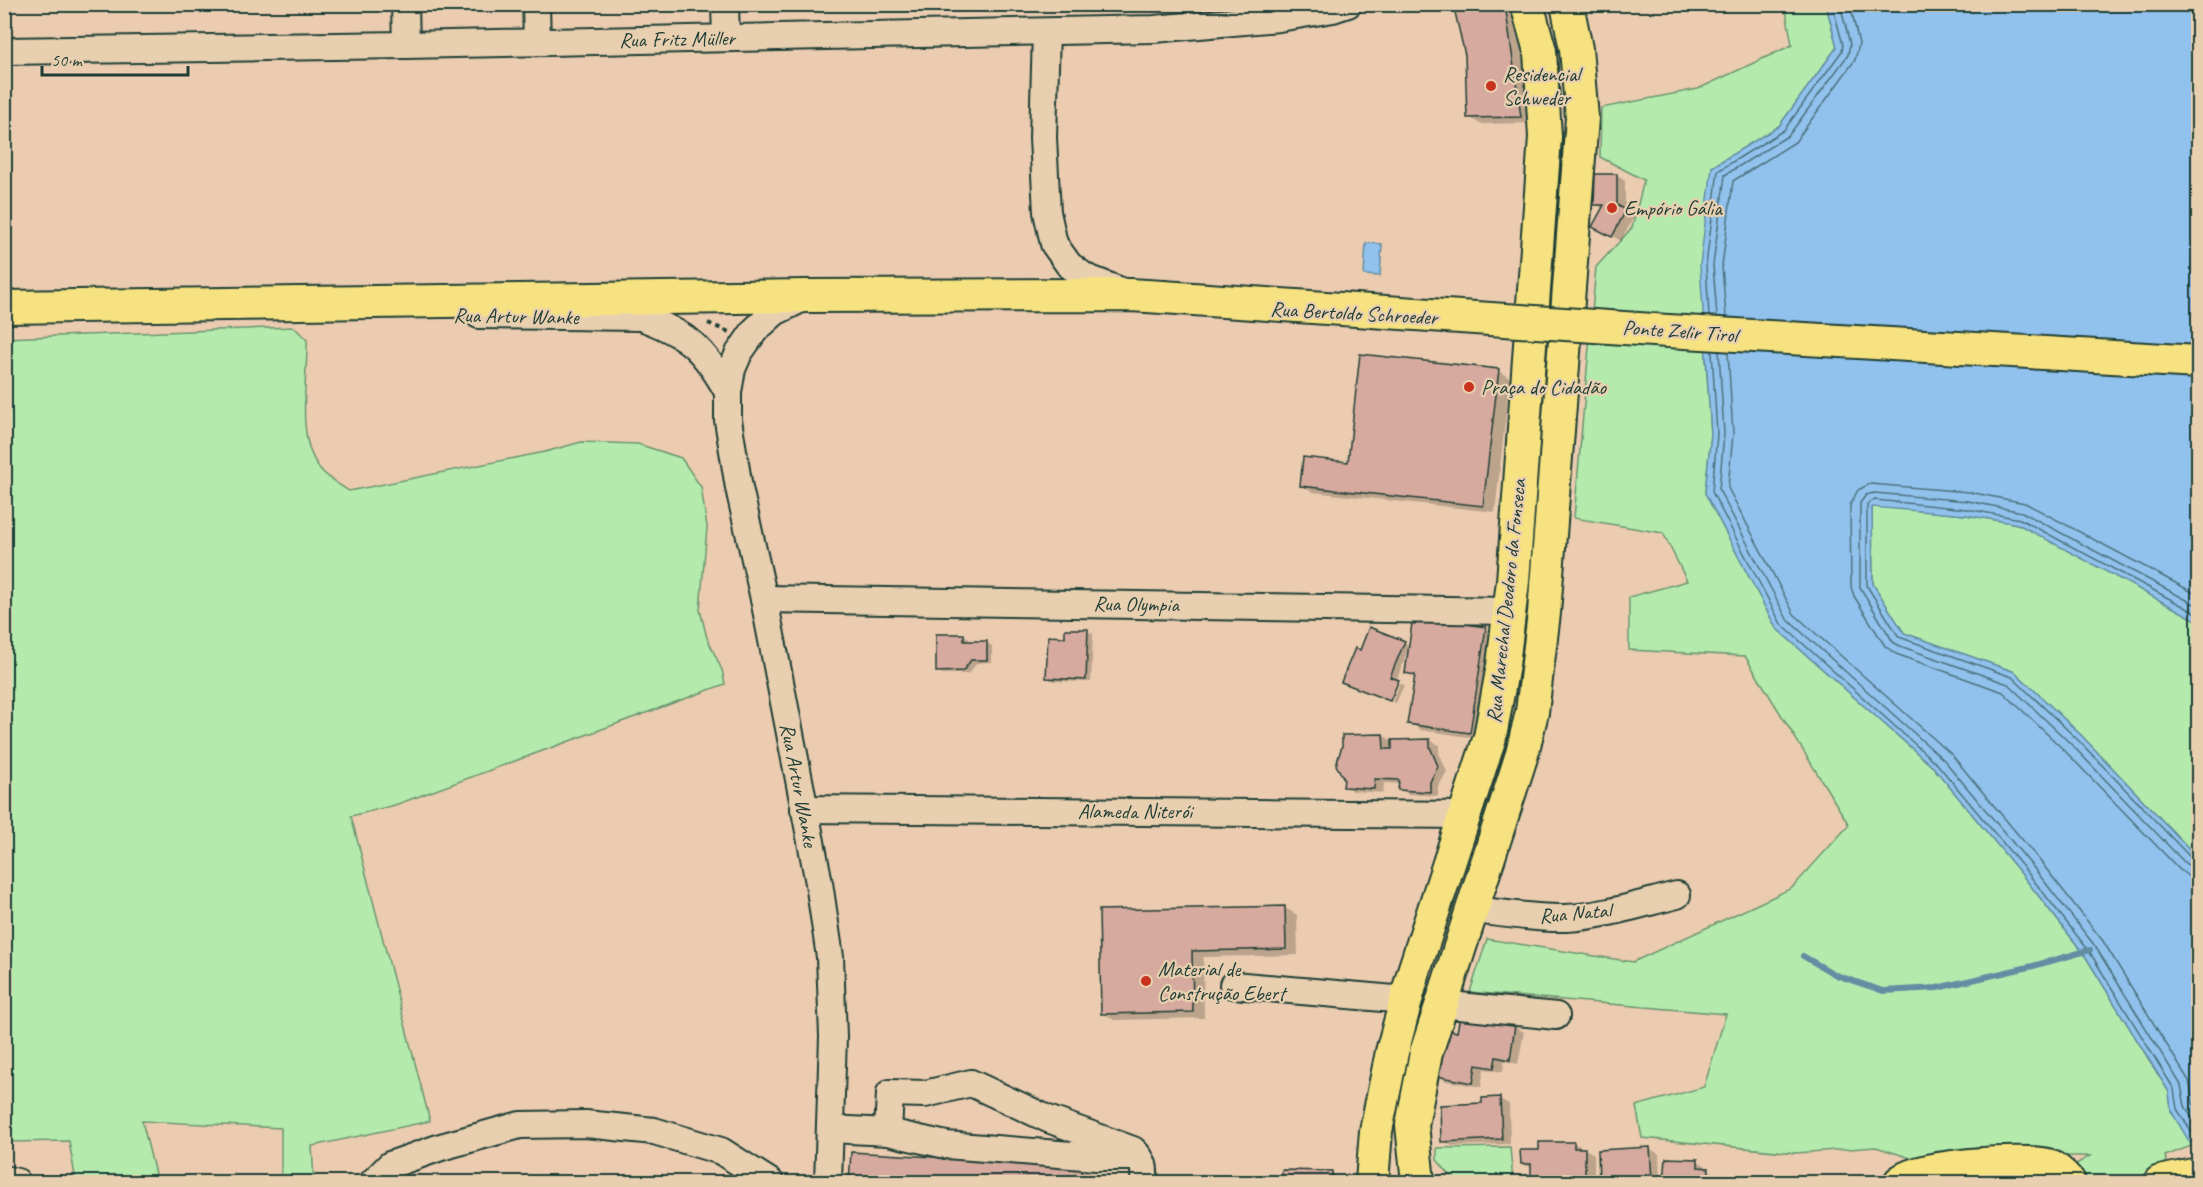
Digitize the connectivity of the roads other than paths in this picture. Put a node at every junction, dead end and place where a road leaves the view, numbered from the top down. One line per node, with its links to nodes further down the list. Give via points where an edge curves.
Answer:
1 (405, 4): 10 (street)
2 (536, 4): 9 (street)
3 (725, 4): 8 (street)
4 (1348, 4): 7 (street, Rua Fritz Müller, via 1223,24)
5 (1527, 4): 13 (main road, Rua Marechal Deodoro da Fonseca)
6 (1567, 4): 11 (main road, Rua Marechal Deodoro da Fonseca)
7 (1046, 32): 8 (street, Rua Fritz Müller); 14 (street, via 1043,138 1047,212 1054,244 1069,265 1085,277)
8 (726, 38): 9 (street, Rua Fritz Müller)
9 (537, 42): 10 (street, Rua Fritz Müller)
10 (406, 45): 12 (street, Rua Fritz Müller)
11 (1576, 49): 13 (main road); 27 (main road, Rua Marechal Deodoro da Fonseca, via 1582,118 1580,162 1538,674 1522,754)
12 (4, 51)
13 (1540, 51): 19 (main road, Rua Marechal Deodoro da Fonseca, via 1545,136)
14 (1130, 295): 15 (main road, Ponte Zelir Tirol); 16 (main road, Ponte Zelir Tirol)
15 (807, 296): 17 (main road, Ponte Zelir Tirol); 21 (street, Rua Artur Wanke, via 775,312 755,330 732,369)
16 (1169, 299): 19 (street, Rua Bertoldo Schroeder); 20 (main road, Ponte Zelir Tirol, bridge)
17 (271, 304): 18 (main road, Ponte Zelir Tirol); 21 (street, Rua Artur Wanke, via 392,313 640,317 664,326 696,346)
18 (4, 307)
19 (1532, 323): 23 (main road, Rua Marechal Deodoro da Fonseca)
20 (2199, 362)
21 (728, 392): 22 (street, Rua Artur Wanke, via 728,420)
22 (764, 599): 23 (street, Rua Olympia); 24 (street, Rua Artur Wanke)
23 (1509, 611): 25 (main road, Rua Marechal Deodoro da Fonseca, via 1495,714)
24 (804, 809): 25 (street, Alameda Niterói); 32 (street, Rua Artur Wanke, via 830,957)
25 (1467, 815): 29 (main road, Rua Marechal Deodoro da Fonseca)
26 (1677, 895): 27 (street, Rua Natal, via 1606,913 1566,918)
27 (1473, 910): 30 (main road, Rua Marechal Deodoro da Fonseca)
28 (1233, 985): 29 (street)
29 (1406, 1000): 30 (main road); 41 (main road, Rua Marechal Deodoro da Fonseca, via 1384,1088)
30 (1440, 1004): 31 (street); 42 (main road, Rua Marechal Deodoro da Fonseca, via 1412,1125)
31 (1556, 1016)
32 (831, 1129): 33 (street); 40 (street, Rua Artur Wanke)
33 (888, 1132): 34 (street, via 946,1145 1096,1157); 34 (street, via 890,1093 925,1094 971,1083 1048,1119 1133,1150)
34 (1144, 1170)
35 (2199, 1174): 45 (main road)
36 (4, 1179): 37 (street)
37 (17, 1182)
38 (373, 1182): 39 (street, via 390,1165 520,1125 586,1124 654,1131 721,1151)
39 (770, 1182)
40 (828, 1182)
41 (1372, 1182)
42 (1418, 1182)
43 (1900, 1182): 44 (main road, via 1928,1170 2032,1162 2050,1166)
44 (2069, 1182)
45 (2160, 1182)

